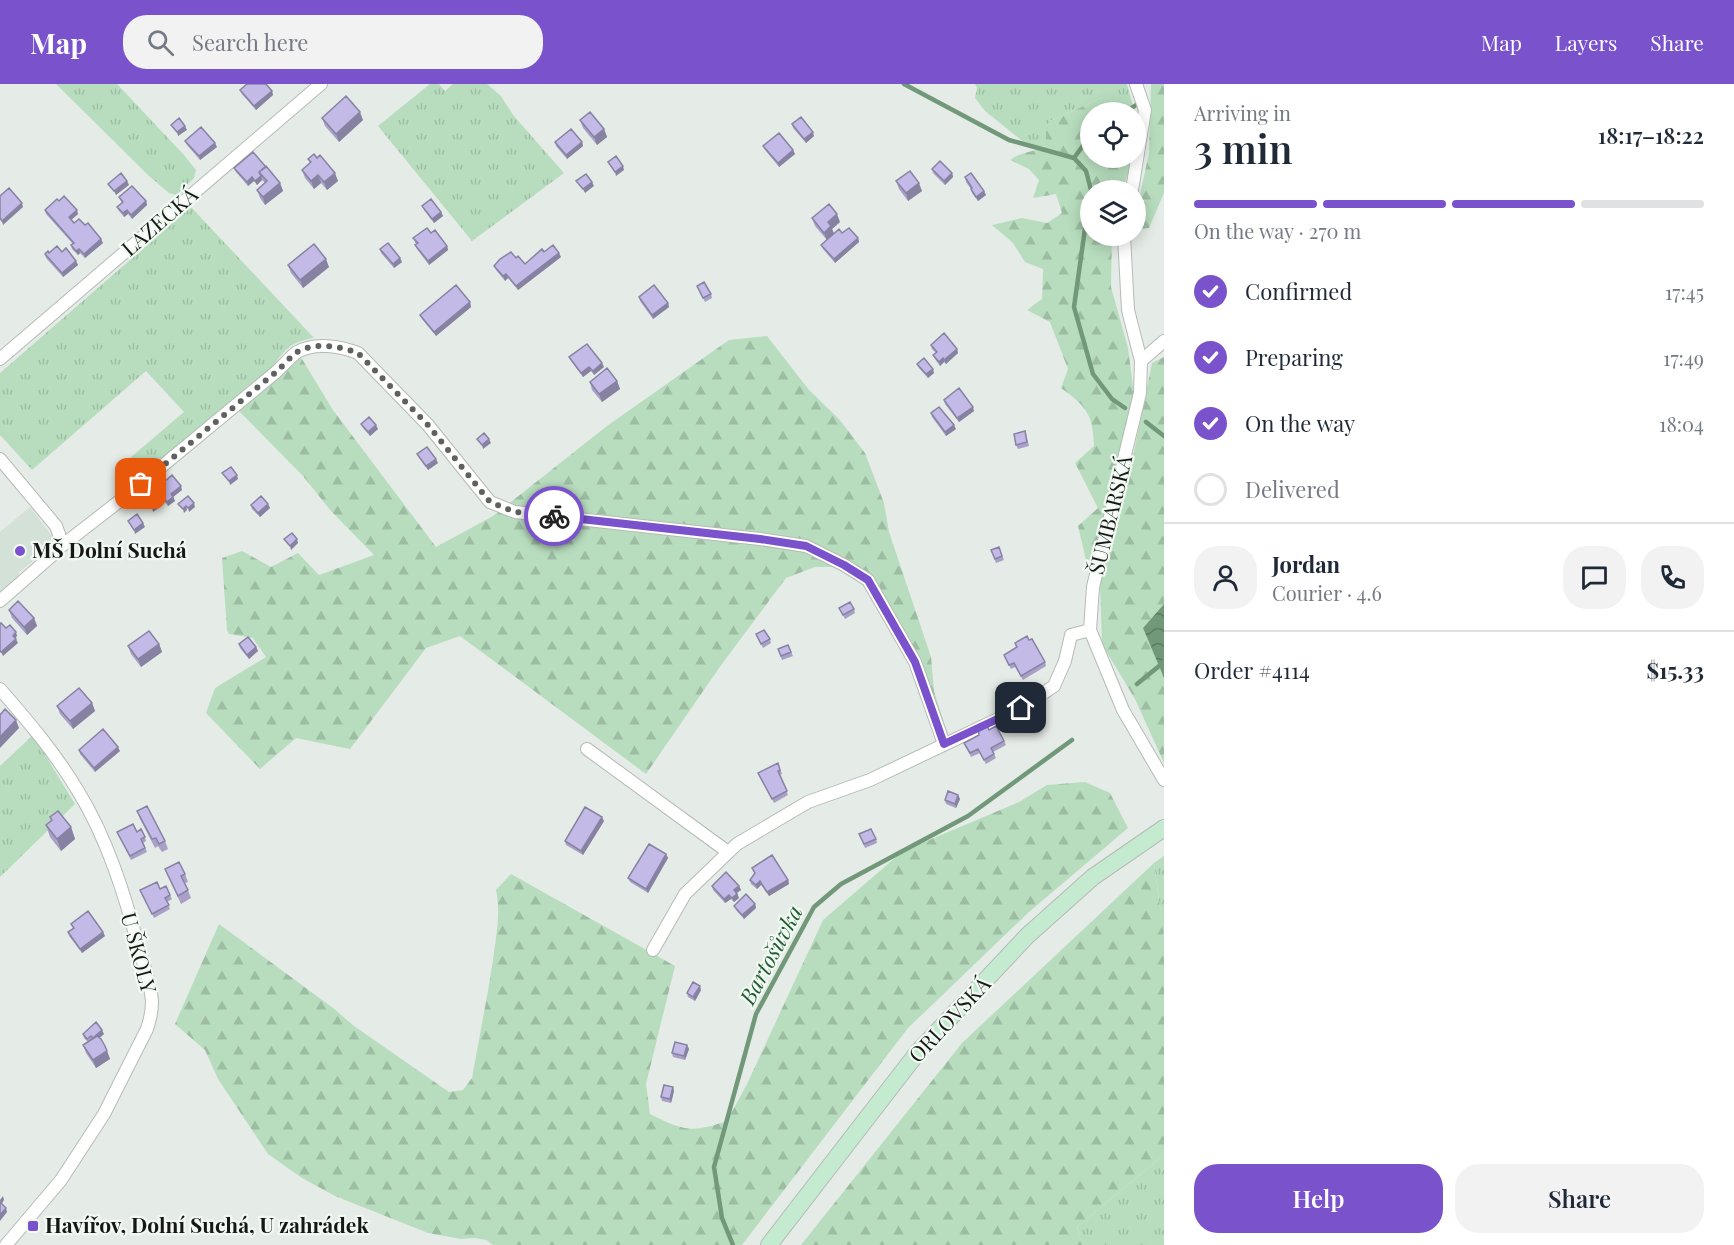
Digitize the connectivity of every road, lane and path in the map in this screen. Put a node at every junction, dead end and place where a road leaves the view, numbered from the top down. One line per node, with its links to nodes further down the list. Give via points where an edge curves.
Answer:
1 (321, 84): 6 (street, LAZECKÁ)
2 (1136, 84): 3 (street, via 1145,110)
3 (1134, 180)
4 (1125, 246): 7 (street, ŠUMBARSKÁ, via 1128,310)
5 (1164, 341): 7 (street)
6 (0, 359)
7 (1141, 361): 11 (street, ŠUMBARSKÁ, via 1140,393 1093,587)
8 (0, 459): 9 (street, via 56,526)
9 (59, 548): 10 (street); 13 (street, via 297,352 323,346 344,348 358,353 428,425 490,502 515,512 806,546 868,580 915,662)
10 (0, 601)
11 (1090, 630): 13 (street, via 1071,635 1054,686 1021,708); 15 (street, ŠUMBARSKÁ, via 1123,710)
12 (0, 689): 19 (street, U ŠKOLY, via 57,759 99,831 132,922 152,1000 147,1029 104,1114 61,1180)
13 (944, 744): 17 (street, via 870,780 808,802)
14 (587, 749): 17 (street)
15 (1164, 780)
16 (1164, 828): 20 (street, ORLOVSKÁ, via 1093,876 1028,936 926,1044)
17 (728, 852): 18 (street, via 685,894)
18 (653, 950)
19 (6, 1245)
20 (769, 1245)

